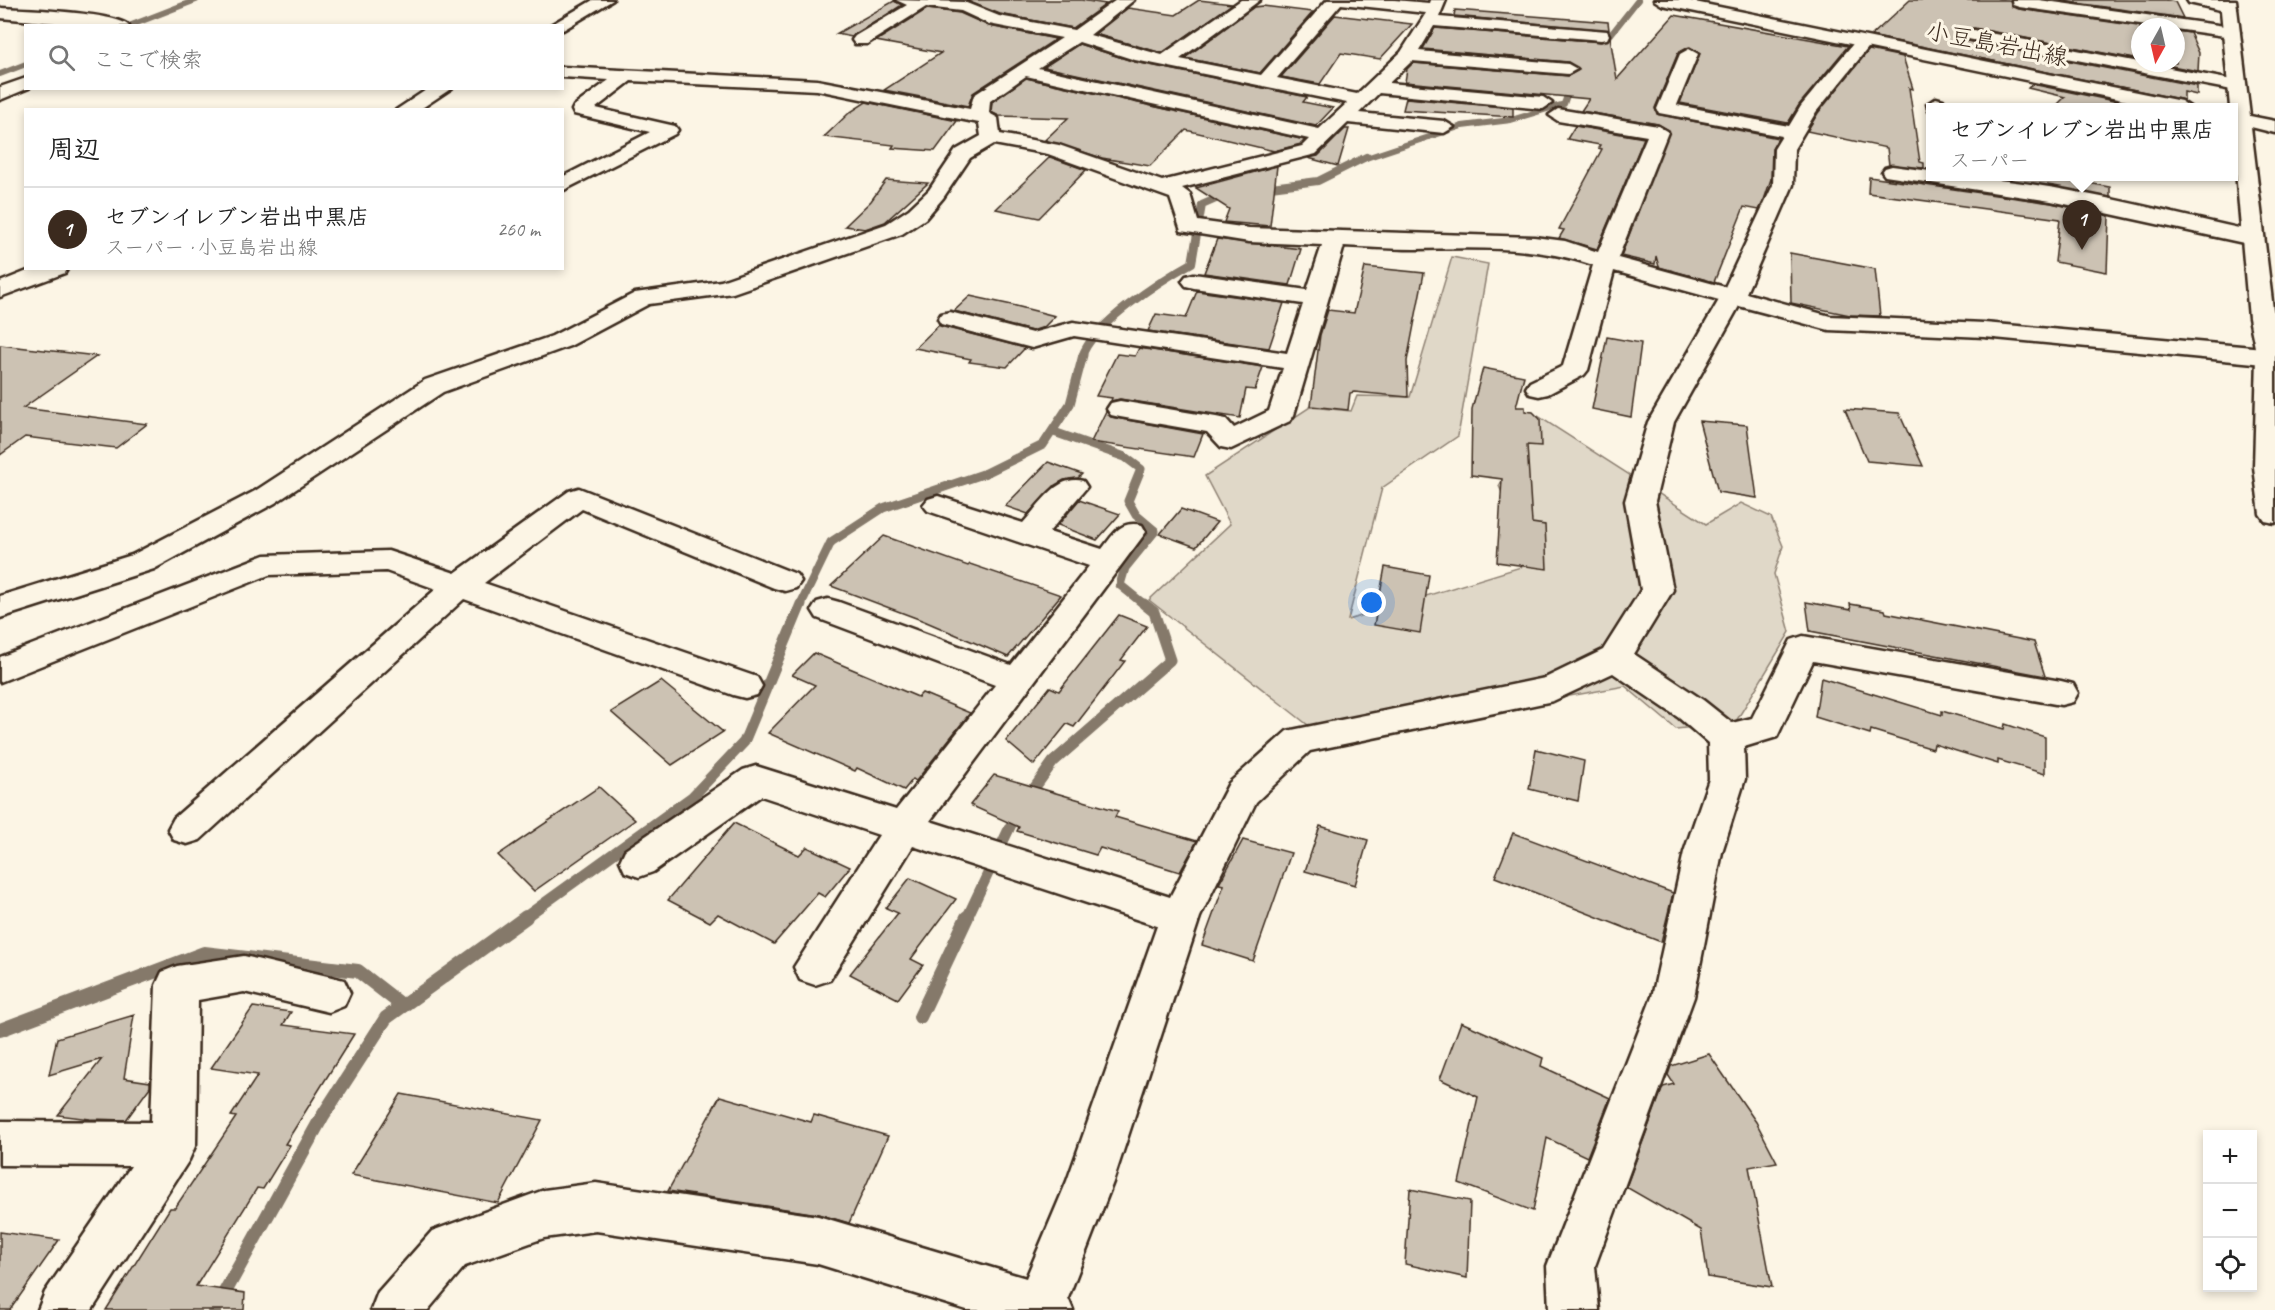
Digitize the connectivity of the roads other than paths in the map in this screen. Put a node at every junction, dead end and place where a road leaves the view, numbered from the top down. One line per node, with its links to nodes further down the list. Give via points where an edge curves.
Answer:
1 (605, 0): 16 (street)
2 (904, 0): 10 (street)
3 (1126, 0): 20 (street)
4 (1252, 0): 25 (street)
5 (1336, 0): 30 (street)
6 (1345, 0): 12 (street)
7 (1662, 0): 22 (street, 小豆島岩出線)
8 (2195, 0): 11 (street)
9 (2019, 1): 14 (street); 17 (street)
10 (922, 3): 20 (street, via 964,7 995,20); 21 (street)
11 (2228, 3): 17 (street)
12 (1434, 10): 18 (street); 24 (street)
13 (0, 13): 15 (street)
14 (2010, 19)
15 (109, 24)
16 (561, 24)
17 (2232, 32): 32 (street)
18 (1601, 35)
19 (1974, 35): 32 (street)
20 (1077, 36): 25 (street); 27 (street)
21 (861, 40)
22 (1863, 43): 36 (street, 小豆島岩出線); 45 (street, via 1808,110)
23 (1689, 54): 45 (street, via 1666,109)
24 (1408, 55): 26 (street); 34 (street)
25 (1165, 61): 30 (street)
26 (1568, 69)
27 (1022, 70): 41 (street, via 981,99); 46 (street)
28 (564, 72): 29 (street)
29 (626, 76): 41 (street, via 817,86); 50 (street, via 581,110 668,130)
30 (1265, 81): 34 (street)
31 (24, 84): 35 (street)
32 (2237, 86): 37 (street)
33 (440, 90): 38 (street)
34 (1367, 93): 39 (street); 55 (street, via 1550,109 1658,132)
35 (0, 94)
36 (2157, 103)
37 (2237, 103)
38 (408, 108)
39 (1343, 117): 42 (street); 46 (street)
40 (2238, 119): 44 (street)
41 (985, 127): 51 (street); 74 (street, via 936,194 917,214 894,229 725,288 643,298 561,341 434,386 265,497 143,562)
42 (1444, 127)
43 (2238, 127): 53 (street)
44 (2275, 127)
45 (1796, 133): 59 (street, via 1784,149 1783,185)
46 (1323, 136): 51 (street, via 1309,150)
47 (1892, 172): 48 (street)
48 (1926, 175)
49 (1969, 181): 53 (street)
50 (564, 185)
51 (1162, 187): 54 (street, via 1179,194 1189,226 1249,235)
52 (2275, 230): 53 (street)
53 (2252, 232): 62 (street, via 2261,318)
54 (1335, 239): 55 (street, via 1534,244 1565,248); 60 (street)
55 (1605, 262): 59 (street); 64 (street, via 1575,370)
56 (52, 270): 58 (street)
57 (1194, 281): 60 (street)
58 (0, 290)
59 (1733, 296): 62 (street, via 1829,323 1972,330); 76 (street, via 1661,422 1640,501 1657,590)
60 (1317, 299): 63 (street)
61 (950, 319): 63 (street, via 1032,341 1073,329)
62 (2272, 357): 68 (street, via 2268,467)
63 (1297, 362): 65 (street, via 1281,415 1231,441 1216,425)
64 (1539, 388)
65 (1120, 409)
66 (1073, 486): 70 (street)
67 (938, 505): 70 (street)
68 (2275, 514)
69 (1131, 532): 71 (street)
70 (1029, 535): 71 (street)
71 (1109, 562): 78 (street)
72 (785, 581): 73 (street, via 579,497)
73 (459, 586): 77 (street, via 388,561 265,565); 79 (street); 83 (street)
74 (0, 607)
75 (828, 610): 78 (street)
76 (1615, 658): 81 (street); 85 (street, via 1553,689 1299,740 1242,793)
77 (0, 670)
78 (1018, 680): 82 (street)
79 (745, 686)
80 (2061, 693): 81 (street, via 1803,648 1765,728)
81 (1726, 738): 93 (street, via 1727,779 1703,852 1673,998 1571,1266)
82 (904, 828): 84 (street, via 756,780); 85 (street); 86 (street)
83 (187, 829)
84 (639, 861)
85 (1180, 917): 90 (street, via 1090,1182)
86 (814, 967)
87 (329, 993): 89 (street, via 244,974 177,985)
88 (0, 1143): 89 (street)
89 (173, 1144): 91 (street)
90 (1041, 1309): 92 (street, via 818,1240 596,1207 544,1214 449,1248)
91 (63, 1310)
92 (396, 1310)
93 (1574, 1310)

